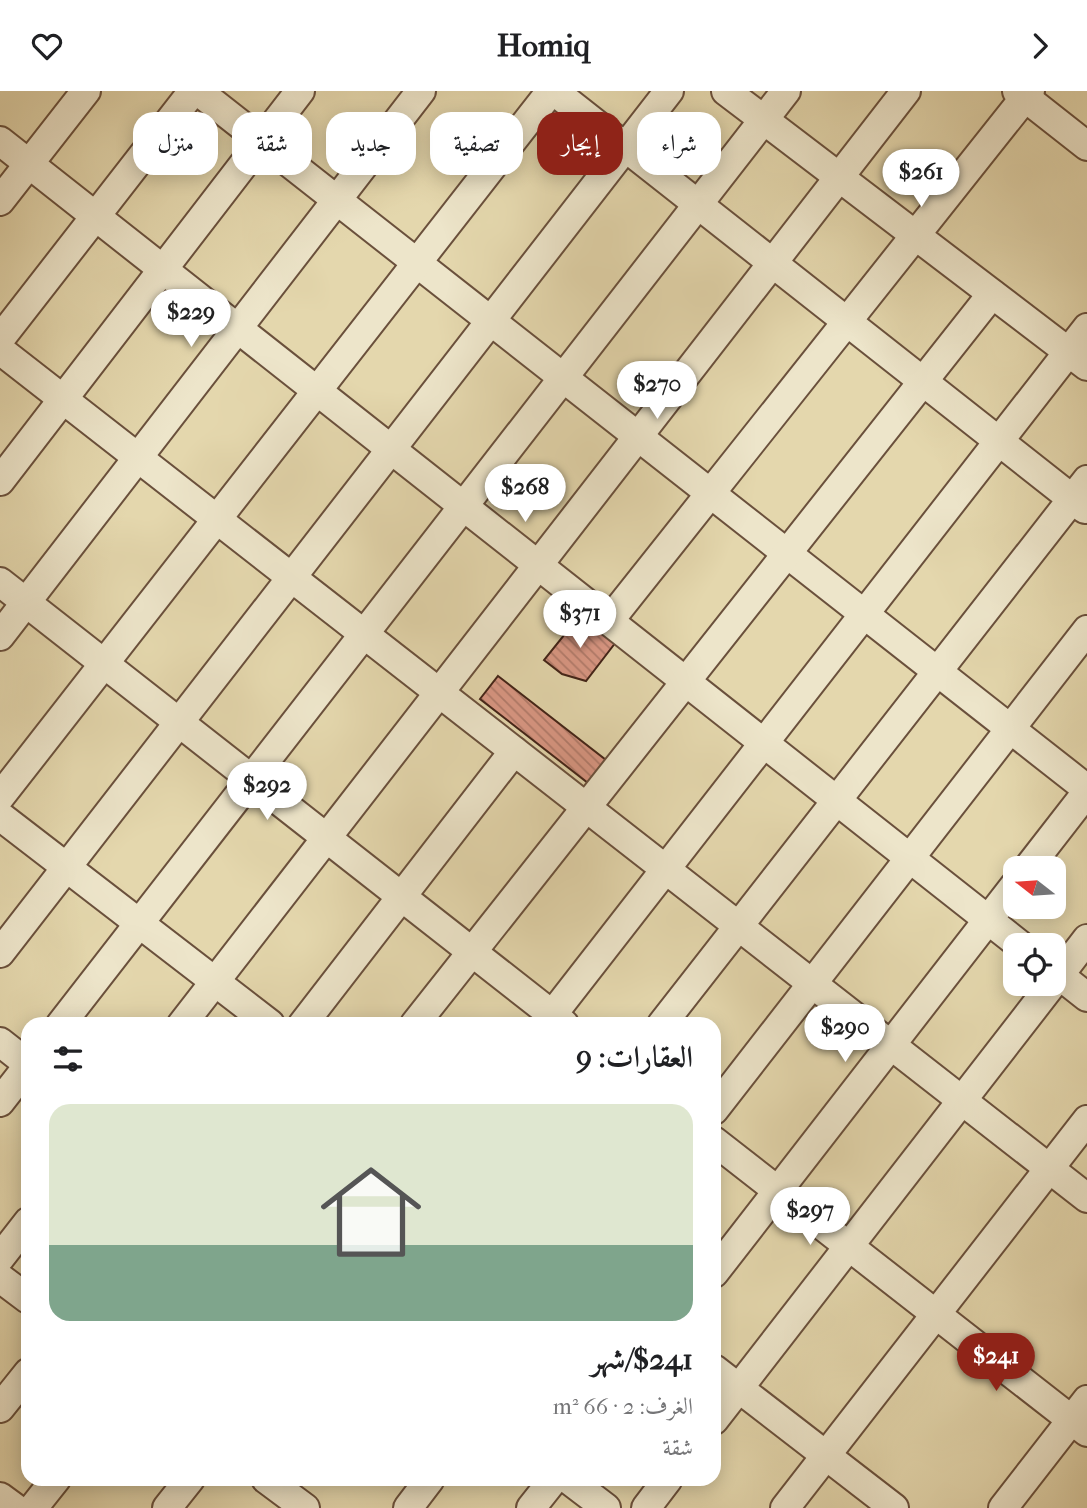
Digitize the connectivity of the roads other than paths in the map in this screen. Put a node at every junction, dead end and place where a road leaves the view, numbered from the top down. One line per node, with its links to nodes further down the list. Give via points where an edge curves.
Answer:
1 (86, 91): 17 (street)
2 (196, 91): 12 (street); 24 (street)
3 (300, 91): 11 (street)
4 (421, 91): 21 (street)
5 (553, 91): 16 (street); 26 (street)
6 (669, 91): 16 (street)
7 (726, 91): 13 (street)
8 (786, 91): 13 (street)
9 (906, 91): 20 (street)
10 (1024, 93): 15 (street); 25 (street)
11 (284, 112)
12 (232, 119)
13 (764, 120): 20 (street); 23 (street)
14 (0, 141): 17 (street)
15 (1087, 146)
16 (625, 148): 23 (street); 30 (street)
17 (29, 164): 22 (street); 24 (street)
18 (235, 175): 28 (street)
19 (305, 175): 21 (street)
20 (839, 177): 25 (street); 27 (street)
21 (337, 200): 26 (street); 32 (street)
22 (0, 201)
23 (698, 204): 27 (street); 37 (street)
24 (96, 216): 28 (street); 34 (street)
25 (915, 235): 29 (street); 31 (street)
26 (417, 263): 30 (street); 39 (street)
27 (772, 263): 31 (street); 41 (street)
28 (163, 269): 32 (street); 40 (street)
29 (992, 294): 36 (street); 38 (street)
30 (491, 321): 37 (street); 43 (street)
31 (847, 322): 38 (street); 46 (street)
32 (238, 328): 39 (street); 44 (street)
33 (1087, 328): 36 (street)
34 (0, 339)
35 (0, 350): 40 (street)
36 (1078, 359): 42 (street)
37 (563, 378): 41 (street); 48 (street)
38 (923, 381): 42 (street); 50 (street)
39 (317, 391): 43 (street); 49 (street)
40 (63, 399): 44 (street); 45 (street)
41 (638, 437): 46 (street); 51 (street)
42 (999, 441): 47 (street); 55 (street)
43 (391, 449): 48 (street); 52 (street)
44 (138, 457): 49 (street); 54 (street)
45 (0, 481)
46 (710, 493): 50 (street); 56 (street)
47 (1082, 496): 61 (street)
48 (463, 506): 51 (street); 58 (street)
49 (217, 519): 52 (street); 60 (street)
50 (787, 553): 55 (street); 62 (street)
51 (538, 565): 56 (street); 63 (street)
52 (291, 577): 58 (street); 64 (street)
53 (0, 582): 54 (street)
54 (26, 603): 59 (street); 60 (street)
55 (864, 614): 61 (street); 66 (street)
56 (609, 621): 62 (street)
57 (1087, 630): 65 (street)
58 (364, 634): 63 (street); 68 (street)
59 (0, 636)
60 (104, 663): 64 (street); 70 (street)
61 (937, 671): 65 (street); 71 (street)
62 (686, 681): 66 (street); 72 (street)
63 (439, 693): 67 (street); 74 (street)
64 (179, 722): 68 (street); 77 (street)
65 (1010, 729): 69 (street); 76 (street)
66 (764, 743): 71 (street); 78 (street)
67 (514, 751): 72 (street); 79 (street)
68 (251, 779): 74 (street); 82 (street)
69 (1087, 791): 75 (street)
70 (0, 797)
71 (836, 800): 76 (street); 83 (street)
72 (586, 807): 78 (street); 86 (street)
73 (0, 816): 77 (street)
74 (327, 838): 79 (street); 89 (street)
75 (1037, 856)
76 (910, 858): 81 (street); 90 (street)
77 (67, 867): 82 (street); 87 (street)
78 (665, 869): 83 (street); 100 (street)
79 (402, 896): 86 (street); 97 (street)
80 (1003, 901): 81 (street)
81 (988, 920): 84 (street); 103 (street)
82 (139, 923): 89 (street); 94 (street)
83 (738, 926): 90 (street); 101 (street)
84 (1005, 933)
85 (1087, 939): 88 (street)
86 (472, 951): 98 (street); 99 (street)
87 (0, 953)
88 (1066, 965)
89 (215, 982): 95 (street); 96 (street)
90 (812, 984): 103 (street); 108 (street)
91 (1066, 985): 93 (street)
92 (1041, 996): 106 (street)
93 (1087, 997)
94 (66, 1017)
95 (188, 1017)
96 (261, 1017)
97 (308, 1017)
98 (420, 1017)
99 (549, 1017)
100 (557, 1017)
101 (667, 1017)
102 (0, 1042): 104 (street)
103 (890, 1045): 106 (street); 112 (street)
104 (21, 1059)
105 (21, 1074): 107 (street)
106 (962, 1101): 111 (street); 115 (street)
107 (0, 1102)
108 (721, 1102)
109 (1087, 1120): 111 (street)
110 (721, 1146): 112 (street)
111 (1049, 1169): 113 (street); 120 (street)
112 (778, 1190): 115 (street); 117 (street)
113 (1087, 1198)
114 (21, 1231): 116 (street)
115 (849, 1246): 120 (street); 123 (street)
116 (0, 1258)
117 (721, 1264)
118 (0, 1278): 119 (street)
119 (21, 1294)
120 (936, 1314): 126 (street); 127 (street)
121 (721, 1374): 123 (street)
122 (21, 1382): 124 (street)
123 (739, 1388): 125 (street); 127 (street)
124 (0, 1408)
125 (721, 1411)
126 (1082, 1417): 146 (street)
127 (826, 1455): 144 (street); 145 (street)
128 (50, 1486): 138 (street)
129 (184, 1486): 139 (street)
130 (277, 1486): 136 (street)
131 (425, 1486): 140 (street)
132 (548, 1486): 141 (street)
133 (577, 1486): 142 (street)
134 (663, 1486): 143 (street)
135 (0, 1497): 137 (street)
136 (297, 1498)
137 (15, 1508)
138 (33, 1508)
139 (167, 1508)
140 (408, 1508)
141 (531, 1508)
142 (606, 1508)
143 (646, 1508)
144 (785, 1508)
145 (894, 1508)
146 (1003, 1508)

